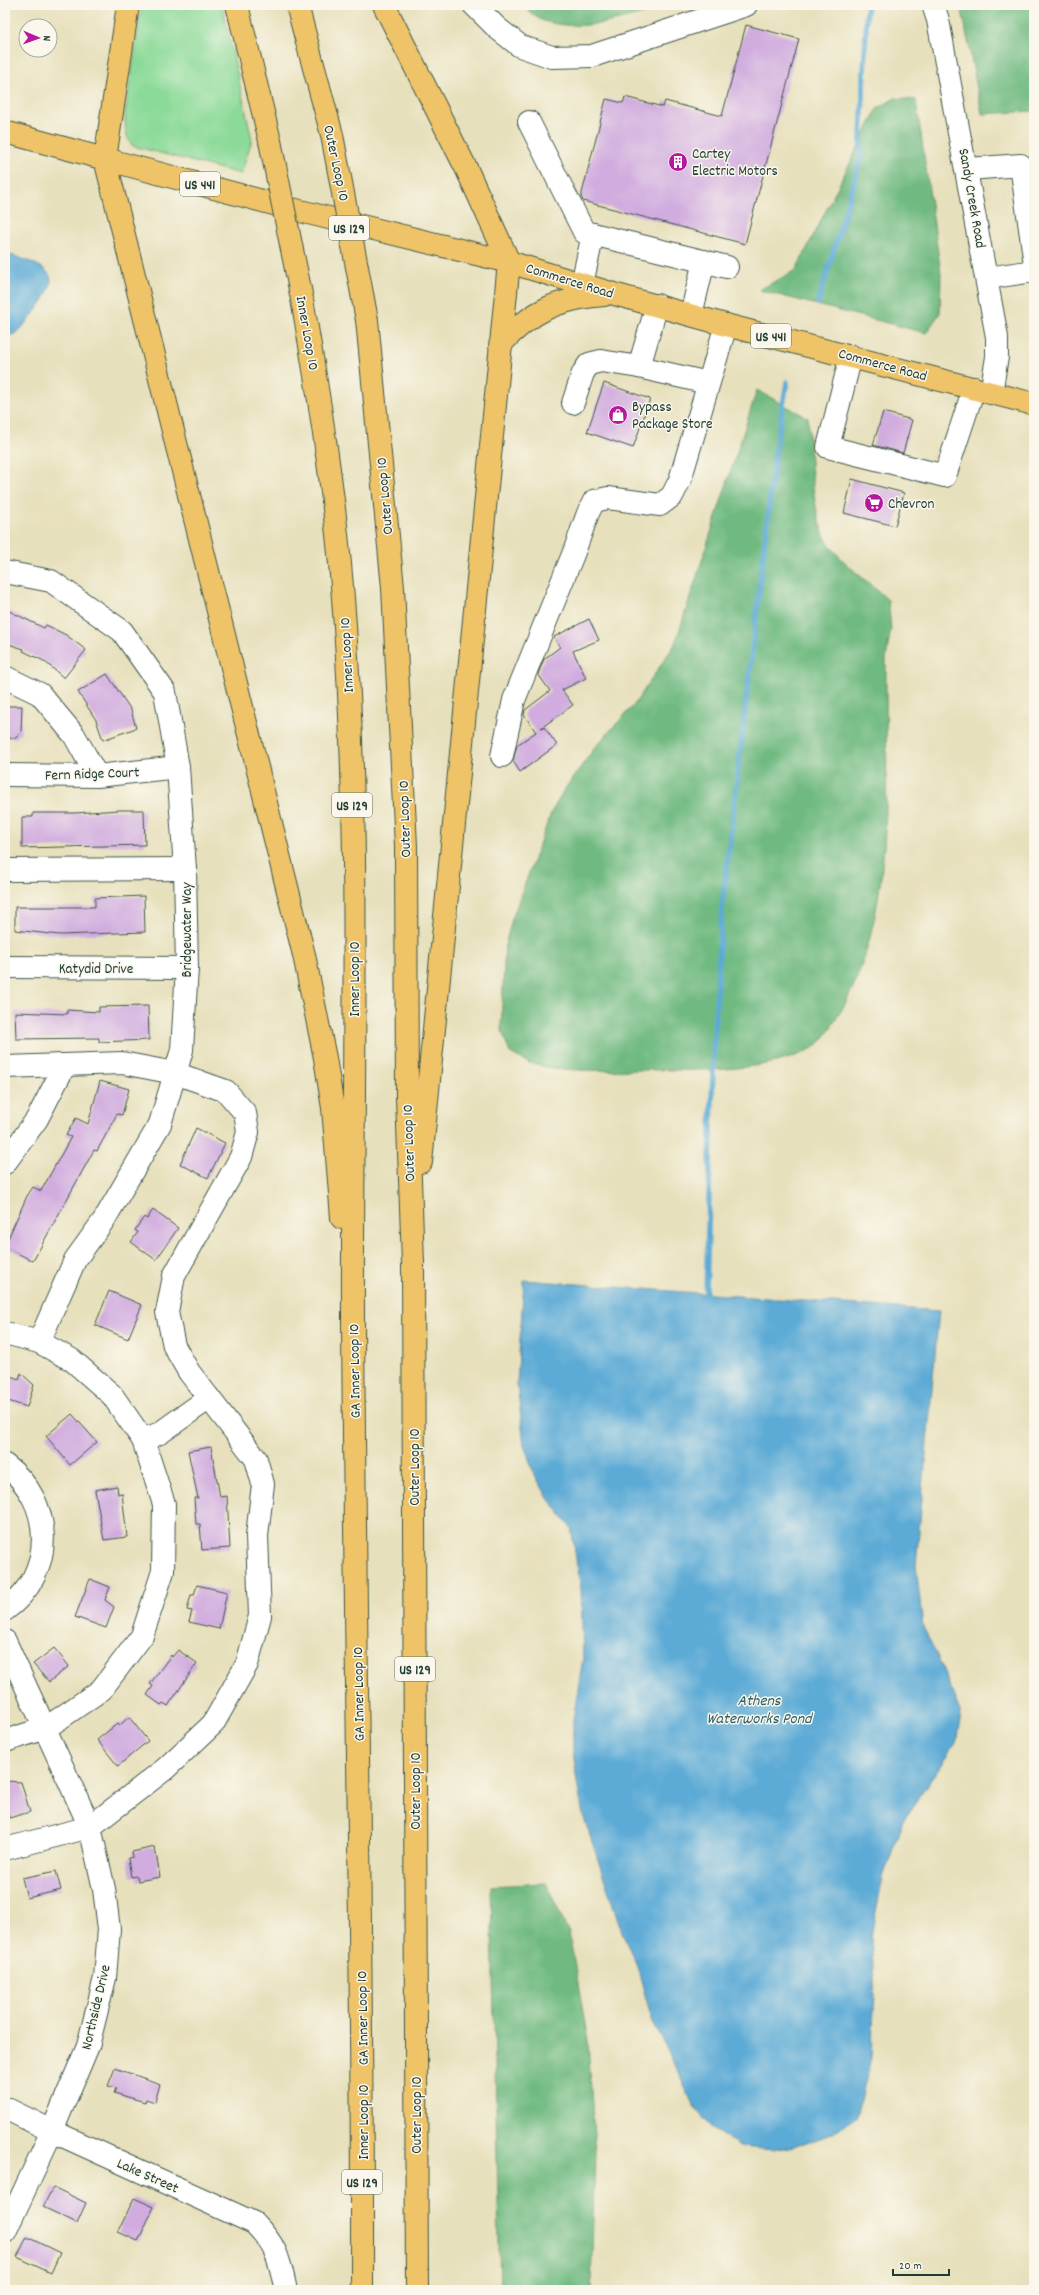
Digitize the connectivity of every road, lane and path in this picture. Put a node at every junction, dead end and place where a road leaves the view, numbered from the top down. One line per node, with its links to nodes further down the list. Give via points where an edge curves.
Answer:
1 (128, 5): 10 (main road)
2 (237, 5): 46 (main road, Inner Loop 10 / US 129, bridge, via 270,141 326,434 345,625 353,825)
3 (297, 5): 45 (main road, Outer Loop 10 / US 129, bridge, via 332,135 367,320 393,588 406,846 407,1097)
4 (384, 5): 14 (main road, via 468,170)
5 (474, 5): 6 (street, via 496,28 520,46 552,57 592,56)
6 (746, 5)
7 (933, 5): 11 (street, Sandy Creek Road)
8 (529, 122): 12 (street, via 584,232)
9 (5, 132): 10 (main road, Commerce Road)
10 (105, 159): 14 (main road, Commerce Road / US 441, via 296,210); 46 (main road, via 304,956 333,1108)
11 (968, 169): 13 (street, via 1021,165); 18 (street, Sandy Creek Road)
12 (593, 234): 15 (street); 19 (street)
13 (1034, 257)
14 (509, 262): 19 (main road, Commerce Road / US 441); 24 (main road)
15 (704, 262): 16 (street); 22 (street)
16 (727, 267)
17 (1034, 270): 18 (street)
18 (987, 278): 28 (street, Sandy Creek Road, via 998,347)
19 (582, 284): 20 (main road, Commerce Road / US 441)
20 (614, 294): 21 (main road, Commerce Road / US 441); 24 (main road, via 575,298 550,307 517,326)
21 (657, 305): 22 (main road, Commerce Road / US 441); 26 (street)
22 (691, 315): 23 (main road, Commerce Road / US 441)
23 (726, 325): 25 (main road, Commerce Road / US 441); 27 (street)
24 (500, 345): 45 (main road)
25 (852, 356): 28 (main road, Commerce Road / US 441); 28 (street, Sandy Creek Road, via 828,447 945,476)
26 (639, 367): 27 (street); 29 (street, via 602,361 589,364 582,373)
27 (708, 383): 33 (street, via 680,480 672,496 660,505 608,498 594,501 514,700)
28 (982, 390): 30 (main road, Commerce Road / US 441)
29 (573, 403)
30 (1034, 404)
31 (5, 572): 34 (street, Bridgewater Way, via 51,582 122,631 165,692)
32 (5, 677): 36 (street, via 40,694 74,735)
33 (502, 756)
34 (178, 767): 36 (street, Fern Ridge Court); 37 (street, Bridgewater Way)
35 (5, 775): 36 (street, Fern Ridge Court)
36 (96, 776)
37 (185, 869): 38 (street); 40 (street, Bridgewater Way)
38 (5, 870)
39 (5, 967): 40 (street, Katydid Drive)
40 (187, 968): 43 (street, Bridgewater Way, via 182,1050)
41 (66, 1065): 42 (street); 43 (street, via 122,1063); 44 (street, via 37,1119)
42 (5, 1067)
43 (175, 1073): 48 (street, Bridgewater Way, via 160,1124 104,1220 75,1260); 49 (street, via 226,1091 245,1113 248,1132 242,1157 174,1276 167,1312 174,1346 189,1372)
44 (5, 1163)
45 (413, 1263): 64 (main road, Outer Loop 10 / US 129)
46 (353, 1315): 58 (main road, GA Inner Loop 10 / US 129)
47 (5, 1333): 48 (street)
48 (39, 1342): 50 (street, via 72,1360 112,1395)
49 (209, 1398): 50 (street, via 160,1433); 56 (street, via 256,1459 263,1484 257,1536 260,1616 249,1657 213,1724 165,1769)
50 (143, 1440): 54 (street, via 164,1511 163,1571 142,1636 101,1690)
51 (5, 1466): 52 (street, via 18,1475 34,1498 43,1524 43,1552 34,1579 17,1602)
52 (5, 1610)
53 (5, 1641): 54 (street, Northside Drive)
54 (46, 1728): 55 (street); 56 (street, Northside Drive)
55 (5, 1741)
56 (90, 1827): 57 (street); 60 (street, Northside Drive, via 104,1889 109,1929 105,1978 88,2046)
57 (5, 1849)
58 (363, 2074): 63 (main road, Inner Loop 10 / US 129)
59 (5, 2108): 60 (street, Lake Street)
60 (52, 2131): 61 (street, Northside Drive); 62 (street, Lake Street, via 254,2223 269,2238 279,2256)
61 (5, 2232)
62 (284, 2290)
63 (362, 2290)
64 (417, 2290)

